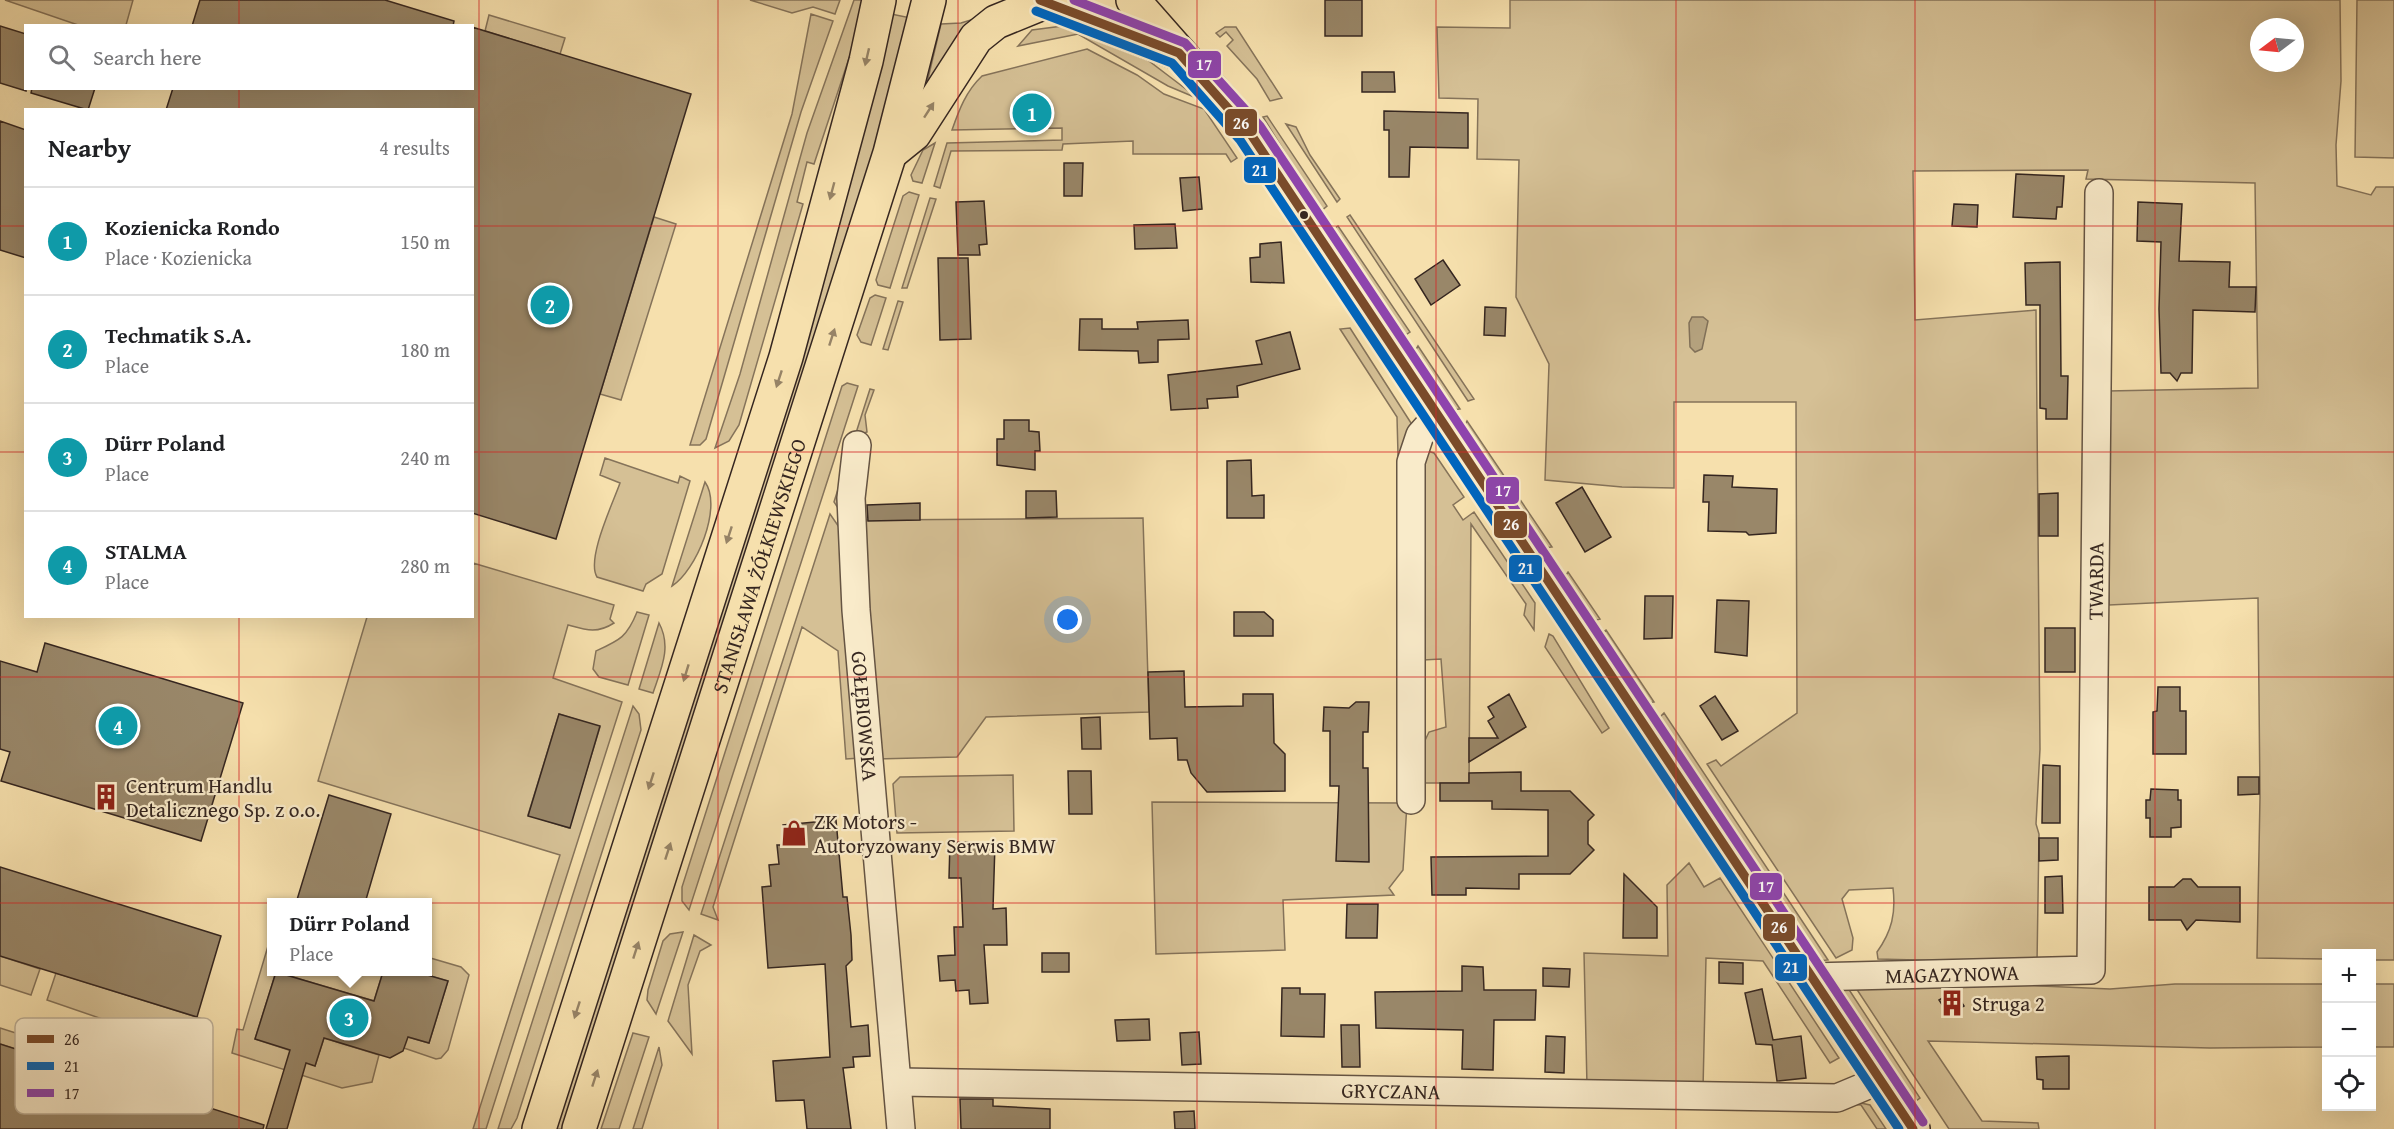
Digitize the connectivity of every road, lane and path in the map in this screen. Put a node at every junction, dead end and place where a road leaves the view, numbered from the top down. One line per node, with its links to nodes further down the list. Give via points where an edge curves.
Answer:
1 (879, 0): 15 (main road, STANISŁAWA ŻÓŁKIEWSKIEGO, one-way to 15, via 786,357)
2 (929, 0): 6 (main road, STANISŁAWA ŻÓŁKIEWSKIEGO)
3 (1133, 0): 5 (main road)
4 (1042, 1): 5 (main road); 6 (main road, one-way to 4, via 914,134 976,38 996,22)
5 (1179, 53): 8 (main road, via 1250,133)
6 (890, 153): 16 (main road, STANISŁAWA ŻÓŁKIEWSKIEGO, one-way to 6)
7 (2099, 193): 11 (street, TWARDA)
8 (1438, 416): 10 (street, via 1420,435 1411,462); 12 (main road)
9 (857, 445): 14 (street, GOŁĘBIOWSKA, via 851,498 856,610 880,913)
10 (1411, 800)
11 (2091, 970): 12 (street, MAGAZYNOWA)
12 (1811, 977): 13 (main road)
13 (1880, 1080): 14 (street, GRYCZANA, via 1837,1098); 18 (main road)
14 (899, 1082): 17 (street, GOŁĘBIOWSKA)
15 (539, 1129)
16 (579, 1129)
17 (902, 1129)
18 (1913, 1129)

